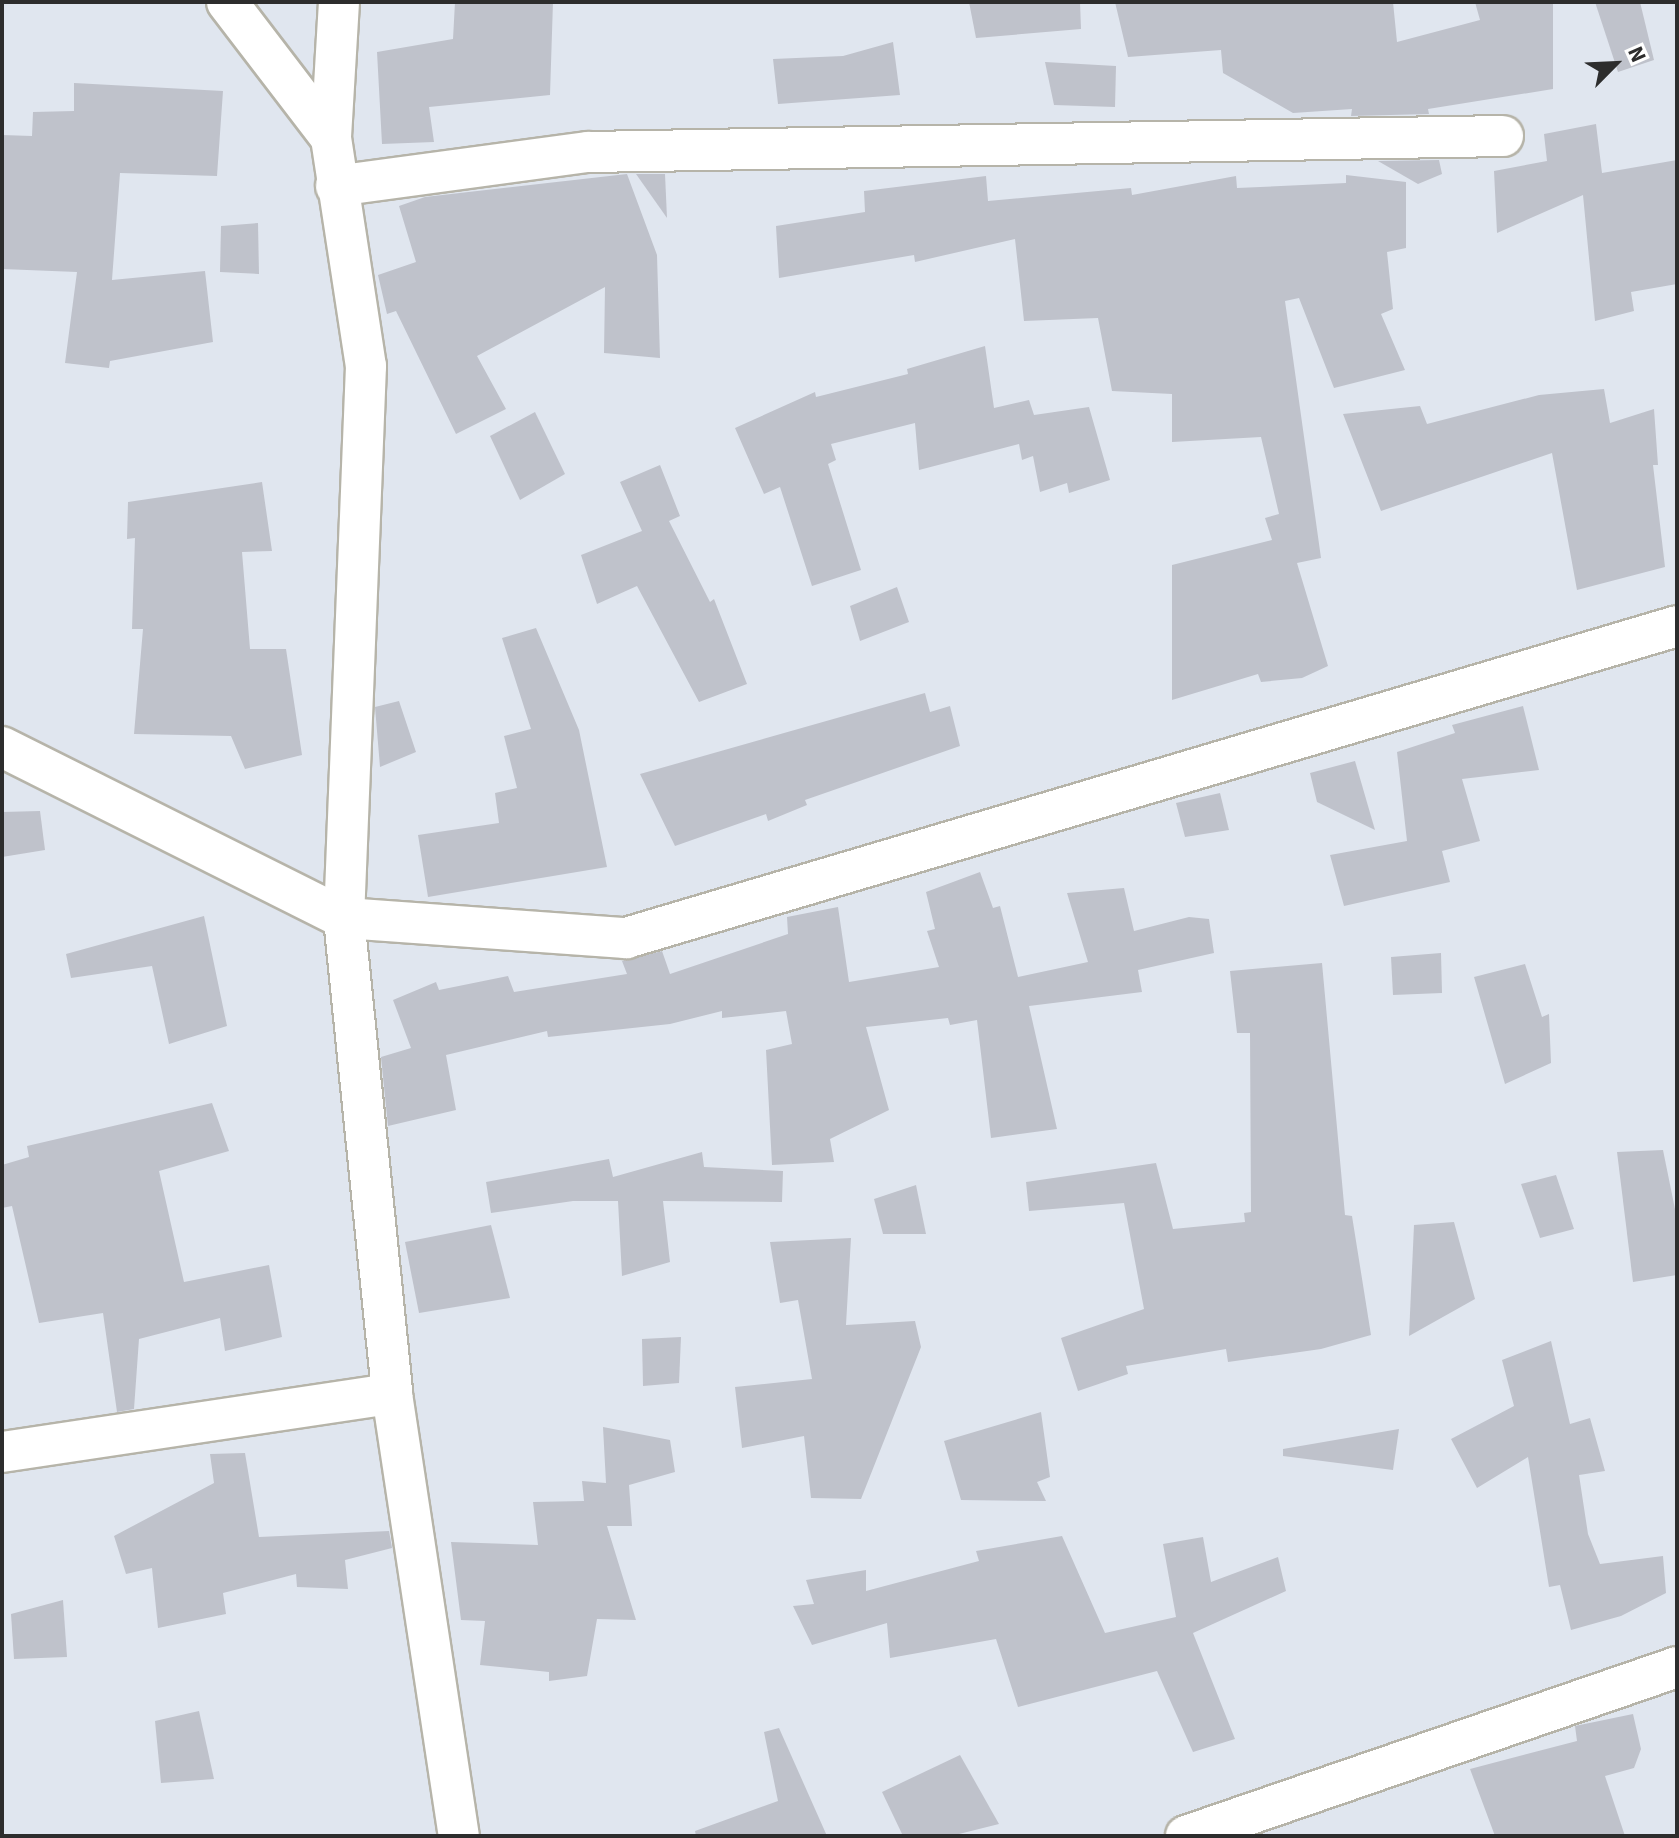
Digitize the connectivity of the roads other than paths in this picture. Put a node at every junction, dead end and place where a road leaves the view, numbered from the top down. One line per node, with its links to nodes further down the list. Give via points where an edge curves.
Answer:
1 (227, 2): 4 (street)
2 (339, 2): 4 (street)
3 (1503, 136): 5 (street, via 588,152)
4 (331, 138): 5 (street)
5 (336, 186): 8 (street, via 366,366)
6 (1677, 626): 8 (street, via 626,938)
7 (2, 747): 8 (street)
8 (344, 918): 9 (street)
9 (392, 1394): 10 (street); 12 (street)
10 (2, 1452)
11 (1677, 1667): 13 (street)
12 (459, 1836)
13 (1186, 1836)

